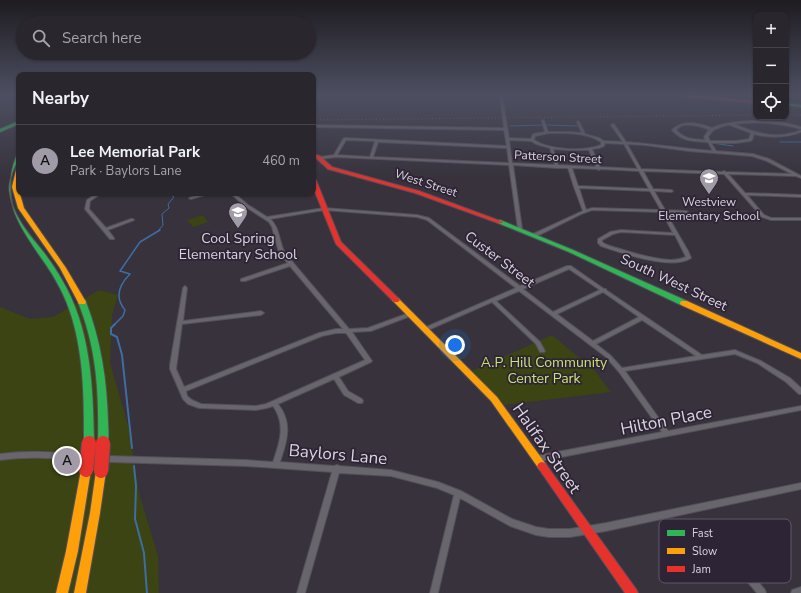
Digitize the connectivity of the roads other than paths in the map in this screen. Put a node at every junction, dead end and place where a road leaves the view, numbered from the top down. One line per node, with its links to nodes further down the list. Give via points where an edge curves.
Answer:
1 (578, 122): 15 (street)
2 (16, 123): 10 (main road)
3 (505, 123): 8 (street)
4 (544, 123): 12 (street)
5 (730, 124): 9 (street); 11 (street, via 778,123); 13 (street)
6 (613, 125): 22 (street)
7 (316, 126): 8 (street)
8 (506, 129): 17 (street)
9 (711, 129): 19 (street, via 706,135); 19 (street, via 686,124 674,129 685,138)
10 (0, 130)
11 (801, 130): 14 (street)
12 (547, 133): 15 (street); 18 (street, via 534,135)
13 (753, 133): 14 (street); 19 (street, via 748,141)
14 (796, 133): 16 (street)
15 (584, 134): 21 (street, via 594,136)
16 (801, 135)
17 (508, 139): 18 (street); 23 (street)
18 (532, 140): 24 (street)
19 (708, 140): 26 (street)
20 (377, 141): 23 (street); 28 (street, via 346,139); 29 (street)
21 (603, 142): 22 (street); 25 (street, via 600,147)
22 (625, 143): 26 (street); 36 (street)
23 (509, 147): 31 (street)
24 (551, 148): 25 (street); 32 (street)
25 (590, 149): 35 (street)
26 (716, 152): 33 (street, via 756,156)
27 (316, 156): 28 (street, Patterson Street); 59 (main road, West Street, via 330,168 433,198)
28 (335, 156): 29 (street, Patterson Street)
29 (371, 158): 31 (street, Patterson Street)
30 (16, 159): 98 (main road, bridge, via 7,178 6,194 11,209 62,288 77,323 87,379 89,442 86,470)
31 (512, 165): 32 (street, Patterson Street); 59 (street)
32 (557, 167): 34 (street, Patterson Street)
33 (781, 167): 38 (street, via 781,172); 39 (street)
34 (570, 168): 35 (street, Patterson Street); 41 (street)
35 (599, 169): 36 (street, Patterson Street)
36 (641, 171): 37 (street, Patterson Street); 43 (street)
37 (724, 172): 38 (street, Patterson Street); 45 (street)
38 (774, 174): 39 (street, Patterson Street)
39 (796, 175): 40 (street)
40 (801, 177)
41 (576, 187): 43 (street); 53 (street)
42 (316, 188): 52 (main road, Halifax Street)
43 (652, 190): 44 (street); 54 (street)
44 (671, 191)
45 (743, 194): 50 (street); 57 (street, via 763,216 771,219)
46 (17, 196): 99 (main road, bridge, via 20,208 67,275 85,308 96,348 102,386 103,443 96,513)
47 (96, 196): 60 (street, via 86,206 88,212)
48 (199, 196): 51 (street)
49 (235, 196): 56 (street, via 248,207)
50 (801, 196)
51 (191, 198)
52 (324, 209): 56 (street, Custer Street); 67 (street, Custer Street, via 424,217); 71 (main road, Halifax Street, via 338,243)
53 (585, 211): 54 (street, via 602,208); 62 (street)
54 (664, 211): 55 (street); 61 (street)
55 (686, 212)
56 (268, 218): 64 (street, via 273,225 280,249)
57 (801, 219)
58 (132, 220): 60 (street)
59 (520, 229): 62 (main road, West Street)
60 (105, 230): 63 (street)
61 (676, 234): 61 (street, via 615,232 600,240 601,244 631,255 683,261 689,256)
62 (535, 235): 79 (main road, South West Street)
63 (112, 238)
64 (291, 264): 65 (street); 76 (street)
65 (243, 280)
66 (185, 288): 74 (street)
67 (519, 288): 68 (street, via 570,267); 69 (street); 72 (street, Custer Street)
68 (604, 290): 72 (street); 73 (street)
69 (492, 300): 75 (street); 78 (street, via 538,343)
70 (261, 313): 74 (street)
71 (411, 314): 75 (main road, Halifax Street); 76 (street, via 369,330)
72 (553, 314): 77 (street, Custer Street)
73 (643, 317): 77 (street); 80 (street)
74 (180, 323): 83 (street, via 173,369)
75 (426, 329): 90 (main road, Halifax Street, via 489,394)
76 (347, 331): 82 (street, via 369,359 368,362); 83 (street, via 321,334)
77 (592, 344): 81 (street, Custer Street, via 608,356)
78 (542, 352)
79 (801, 356)
80 (701, 357): 81 (street); 84 (street, via 730,352 746,355 780,374)
81 (620, 370): 88 (street, Custer Street)
82 (335, 376): 85 (street, via 346,393); 86 (street)
83 (182, 390): 86 (street, via 190,402 201,406 256,408)
84 (801, 392)
85 (360, 401)
86 (274, 403): 91 (street, via 282,415 285,429)
87 (801, 408): 88 (street, Hilton Place)
88 (667, 434): 90 (street, Hilton Place)
89 (0, 457): 91 (street, Baylors Lane, via 49,454 75,458)
90 (536, 459): 95 (main road, Halifax Street)
91 (276, 464): 92 (street, Baylors Lane)
92 (337, 468): 94 (street, Baylors Lane, via 409,476); 100 (street)
93 (801, 486): 95 (street, Baylors Lane)
94 (458, 493): 95 (street, Baylors Lane, via 510,522 536,531 562,534); 101 (street)
95 (586, 530): 102 (main road, Halifax Street)
96 (754, 583): 103 (street)
97 (801, 591): 104 (street)
98 (62, 593)
99 (80, 593)
100 (301, 593)
101 (434, 593)
102 (632, 593)
103 (762, 593)
104 (794, 593)

